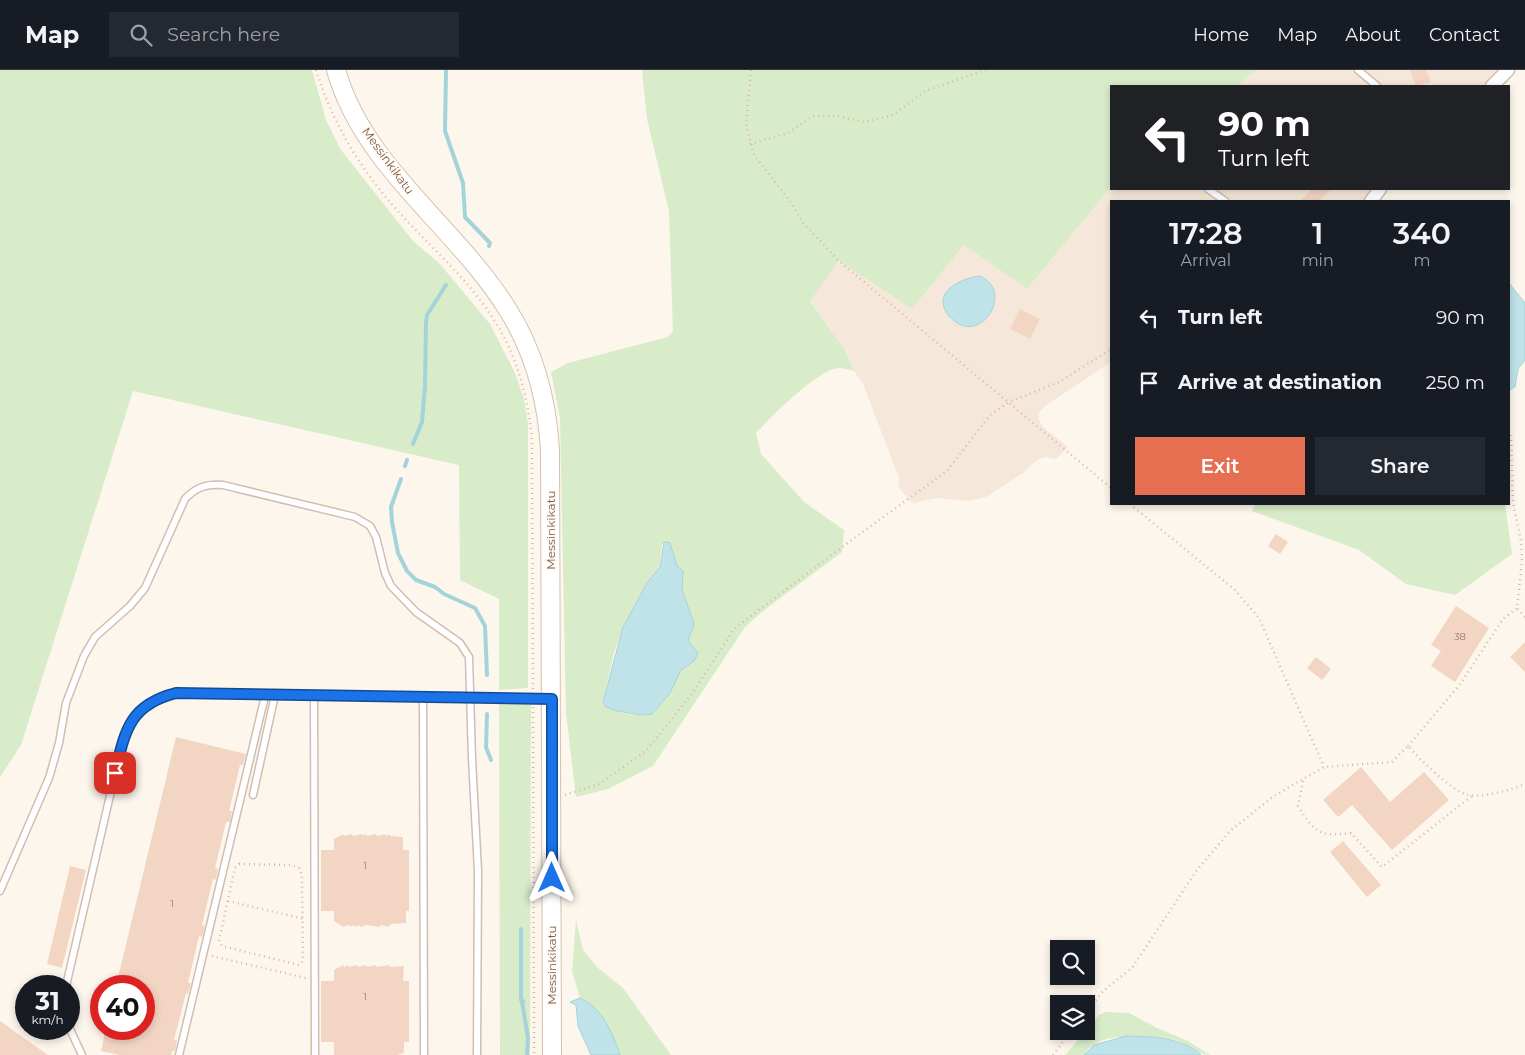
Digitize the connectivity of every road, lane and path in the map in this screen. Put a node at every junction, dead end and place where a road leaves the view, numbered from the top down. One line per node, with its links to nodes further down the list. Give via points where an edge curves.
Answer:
1 (316, 70): 24 (path, via 345,140 389,201 485,307 520,376 532,442)
2 (336, 70): 25 (street, Messinkikatu, via 376,149 508,310 539,378 550,450)
3 (751, 70): 9 (path, via 746,126)
4 (986, 70): 9 (path, via 925,90 893,115 864,122 837,116 813,116 788,133)
5 (1358, 70): 7 (lane)
6 (1508, 70): 8 (street)
7 (1376, 85)
8 (1493, 85)
9 (750, 144): 13 (path, via 754,155 803,223 839,261)
10 (1209, 190): 11 (lane)
11 (1224, 200)
12 (1110, 350): 13 (path, via 1059,382)
13 (1009, 402): 15 (path); 32 (path, via 990,415 947,471 734,629 694,690 646,751 599,784)
14 (1511, 435): 17 (path, via 1513,502 1522,542)
15 (1110, 487)
16 (1131, 505): 27 (path, via 1235,590 1259,618)
17 (1516, 608): 18 (path); 26 (path, via 1503,619 1461,683)
18 (1525, 617)
19 (275, 695): 20 (lane); 21 (lane); 31 (lane)
20 (314, 695): 22 (lane); 38 (lane)
21 (265, 696): 36 (lane); 37 (lane, via 176,693 156,698 132,719 124,735)
22 (423, 698): 23 (lane); 45 (lane)
23 (471, 698): 24 (lane); 33 (lane, via 471,665 466,651 450,634 416,612 391,586 384,573 376,537 364,521 241,488 213,484 197,488 185,499 145,588 95,637 84,656 66,703 49,778); 46 (lane, via 478,871)
24 (533, 699): 25 (lane); 47 (path)
25 (552, 699): 32 (street, Messinkikatu)
26 (1408, 746): 27 (path, via 1392,762); 30 (path, via 1438,775 1468,795)
27 (1324, 767): 28 (path)
28 (1303, 781): 30 (path, via 1298,806 1308,821 1322,834 1351,833 1382,867); 39 (path, via 1274,796 1231,830 1197,870 1132,968)
29 (1525, 784): 30 (path, via 1509,791)
30 (1474, 794)
31 (253, 795)
32 (552, 799): 48 (street, Messinkikatu)
33 (0, 891)
34 (228, 901): 35 (path); 35 (path, via 235,868 239,864 291,865 299,868 302,874); 35 (path, via 219,941 222,946 294,965 303,961)
35 (304, 919)
36 (205, 954): 38 (path); 43 (lane)
37 (69, 975)
38 (315, 980): 44 (lane)
39 (1095, 1001)
40 (75, 1040): 42 (lane)
41 (1064, 1040): 49 (path)
42 (82, 1055)
43 (179, 1055)
44 (316, 1055)
45 (424, 1055)
46 (477, 1055)
47 (534, 1055)
48 (552, 1055)
49 (1053, 1055)

